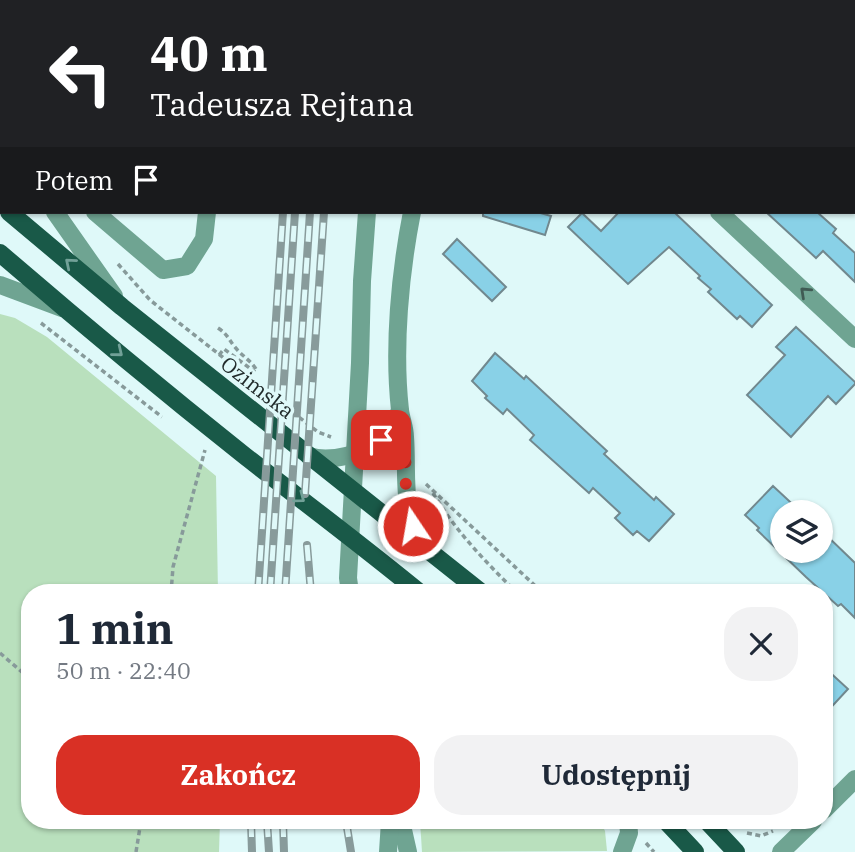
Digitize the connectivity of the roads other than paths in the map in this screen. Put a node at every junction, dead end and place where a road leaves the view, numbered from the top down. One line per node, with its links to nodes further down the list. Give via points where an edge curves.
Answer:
1 (11, 214): 10 (main road, Ozimska, one-way to 1)
2 (56, 214): 10 (street)
3 (97, 214): 4 (street, via 163,270 187,266 204,239)
4 (206, 214)
5 (368, 214): 16 (street)
6 (412, 214): 13 (street, via 400,310)
7 (721, 214): 12 (street, one-way to 7)
8 (0, 253): 11 (main road)
9 (0, 285): 11 (street)
10 (122, 307): 14 (main road, Ozimska)
11 (65, 309): 17 (main road, one-way to 17)
12 (855, 339)
13 (400, 411): 14 (street, via 381,440 330,460); 15 (street, via 406,499 413,526)
14 (309, 456): 15 (main road, Ozimska)
15 (426, 547): 18 (main road, Ozimska)
16 (349, 584)
17 (409, 584)
18 (471, 584)
19 (855, 779): 20 (street)
20 (833, 801)
21 (389, 829): 27 (street)
22 (403, 829): 28 (street)
23 (629, 829): 29 (street)
24 (673, 829): 30 (main road)
25 (714, 829): 31 (main road)
26 (805, 829): 32 (street)
27 (388, 852)
28 (408, 852)
29 (622, 852)
30 (695, 852)
31 (736, 852)
32 (781, 852)

